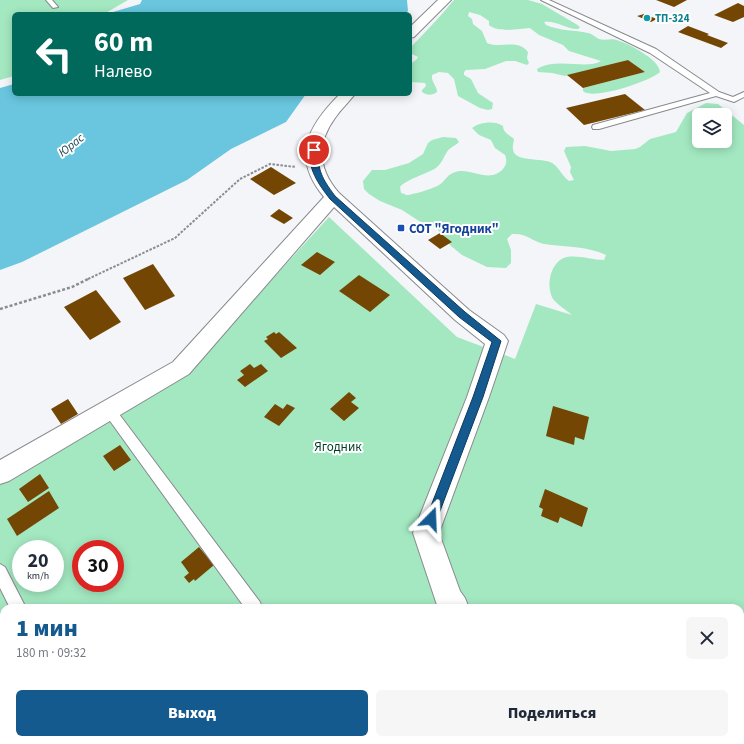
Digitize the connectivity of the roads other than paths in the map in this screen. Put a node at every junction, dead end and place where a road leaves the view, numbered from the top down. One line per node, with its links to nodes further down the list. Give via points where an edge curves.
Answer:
1 (48, 0): 4 (lane)
2 (445, 0): 5 (street)
3 (544, 0): 6 (lane, via 653,51)
4 (55, 7)
5 (412, 32)
6 (716, 94): 7 (lane, via 734,100); 9 (lane)
7 (744, 94)
8 (346, 96): 10 (street, via 318,130 314,150 315,169)
9 (596, 127)
10 (333, 197): 11 (street, via 181,368); 16 (street, via 462,315 497,341 426,533)
11 (109, 410): 12 (street); 15 (lane)
12 (0, 473)
13 (0, 572): 14 (lane)
14 (16, 604)
15 (251, 604)
16 (452, 604)

